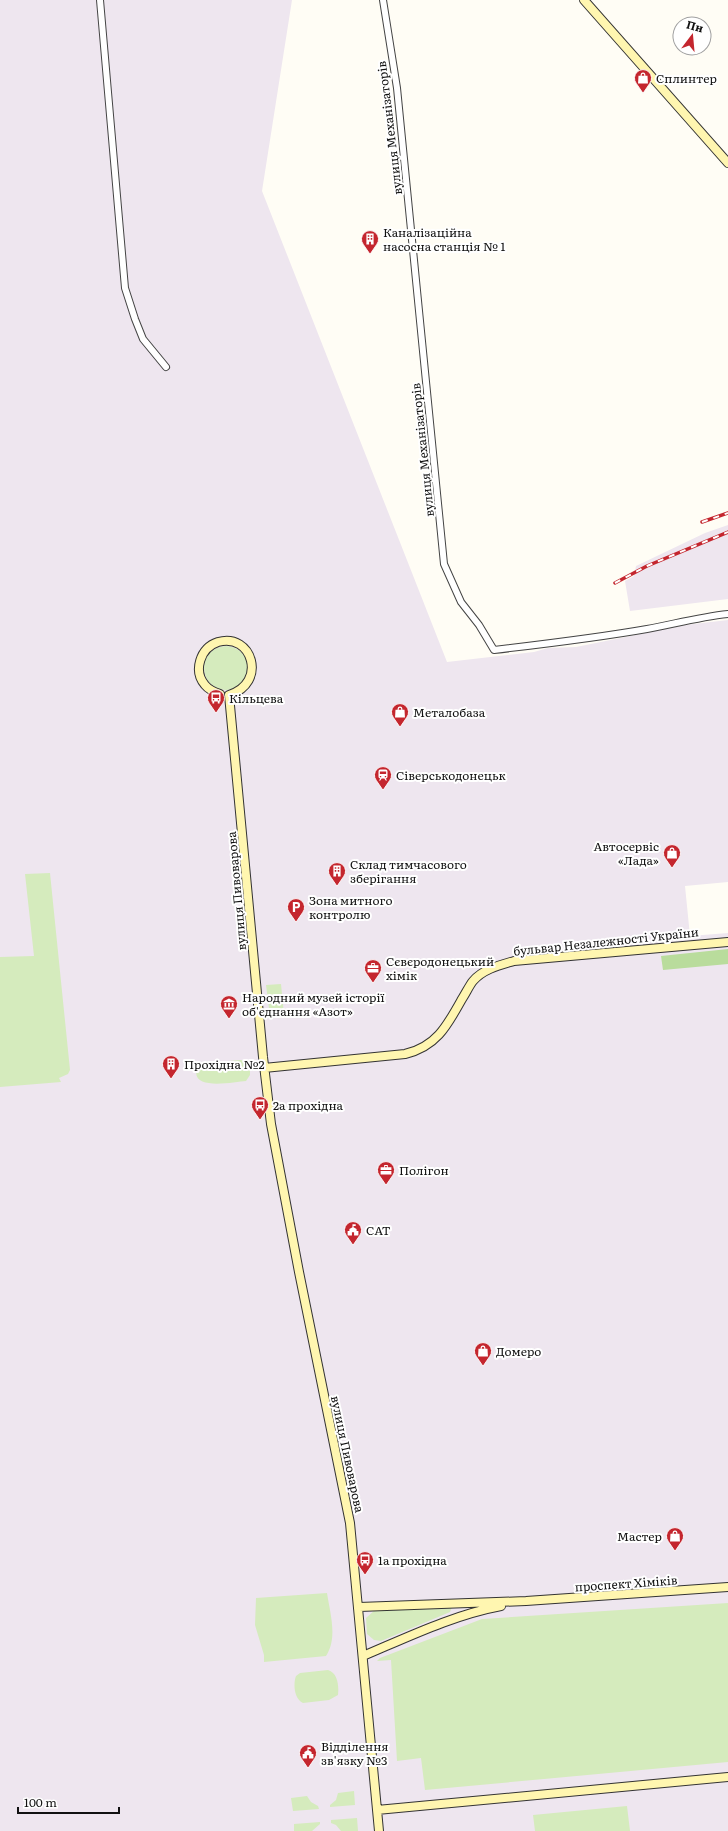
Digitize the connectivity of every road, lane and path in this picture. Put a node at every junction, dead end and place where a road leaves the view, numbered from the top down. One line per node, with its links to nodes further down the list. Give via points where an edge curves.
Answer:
1 (100, 0): 5 (street, via 125,288 143,339)
2 (382, 0): 6 (street, вулиця Механізаторів, via 397,88 444,564 461,602 494,650 569,642)
3 (584, 0): 4 (street)
4 (728, 162)
5 (166, 367)
6 (728, 614)
7 (220, 694): 8 (street); 8 (street, via 204,684 199,665 210,646 226,641 236,643 246,650 250,656 252,670 243,689)
8 (229, 695): 10 (street, вулиця Пивоварова)
9 (728, 942): 10 (street, бульвар Незалежності України, via 514,961 489,969 473,980 454,1015 439,1035 429,1045 416,1051)
10 (264, 1068): 13 (street, вулиця Пивоварова, via 279,1171 350,1523)
11 (728, 1588): 12 (street, проспект Хіміків)
12 (526, 1601): 13 (street, проспект Хіміків); 14 (street, проспект Хіміків, via 477,1610)
13 (359, 1607): 14 (street, вулиця Пивоварова)
14 (363, 1656): 16 (street, вулиця Пивоварова)
15 (728, 1777): 16 (street)
16 (377, 1810): 17 (street, вулиця Пивоварова)
17 (379, 1831)

